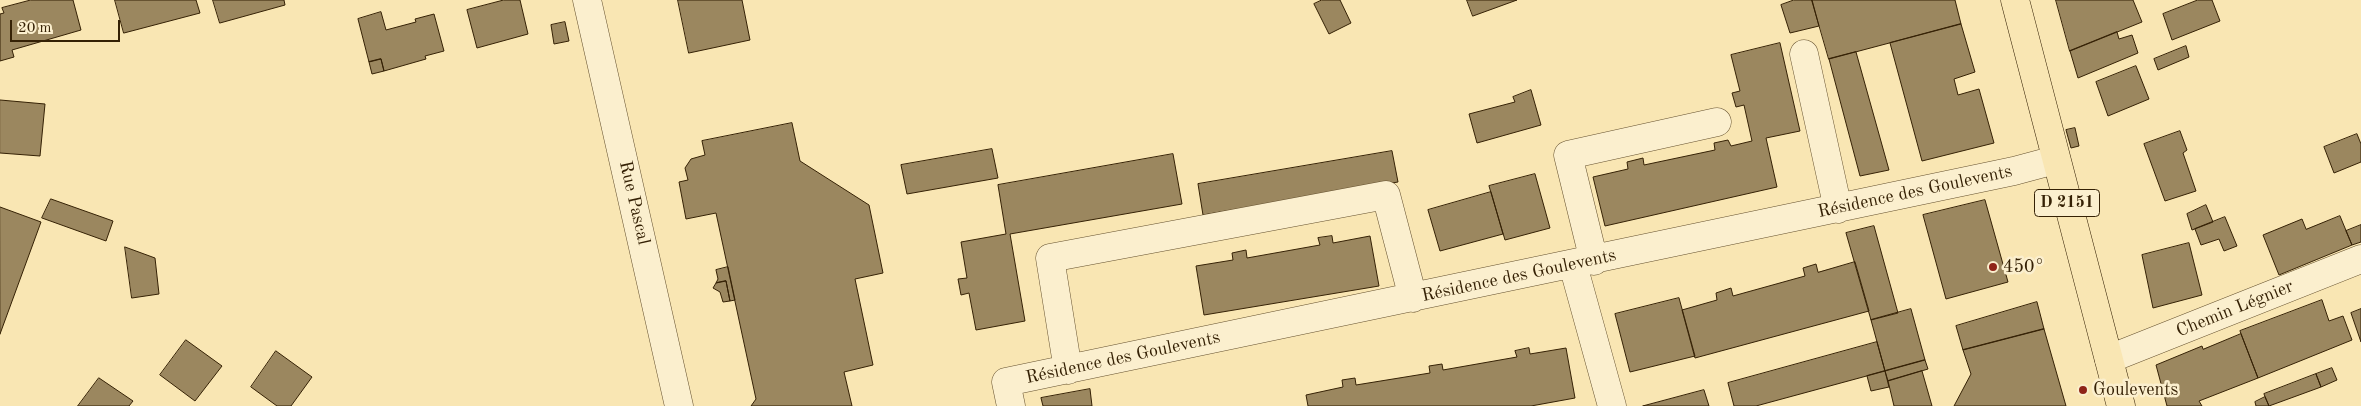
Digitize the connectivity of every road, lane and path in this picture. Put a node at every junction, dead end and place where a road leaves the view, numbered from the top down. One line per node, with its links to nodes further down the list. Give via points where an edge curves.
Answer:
1 (588, 0): 12 (street, Rue Pascal)
2 (2015, 0): 5 (main road, D 2151)
3 (1804, 54): 6 (street)
4 (1717, 122): 8 (street, via 1568,155)
5 (2055, 160): 6 (street, Résidence des Goulevents); 10 (main road, D 2151)
6 (1838, 209): 8 (street, Résidence des Goulevents)
7 (2361, 259): 10 (street, Chemin Légnier)
8 (1584, 263): 9 (street, Résidence des Goulevents); 14 (street)
9 (1413, 298): 11 (street, Résidence des Goulevents); 11 (street, via 1386,195 1050,258)
10 (2109, 359): 15 (main road, D 2151)
11 (1068, 370): 13 (street, Résidence des Goulevents, via 1006,382)
12 (679, 406)
13 (1011, 406)
14 (1612, 406)
15 (2121, 406)

